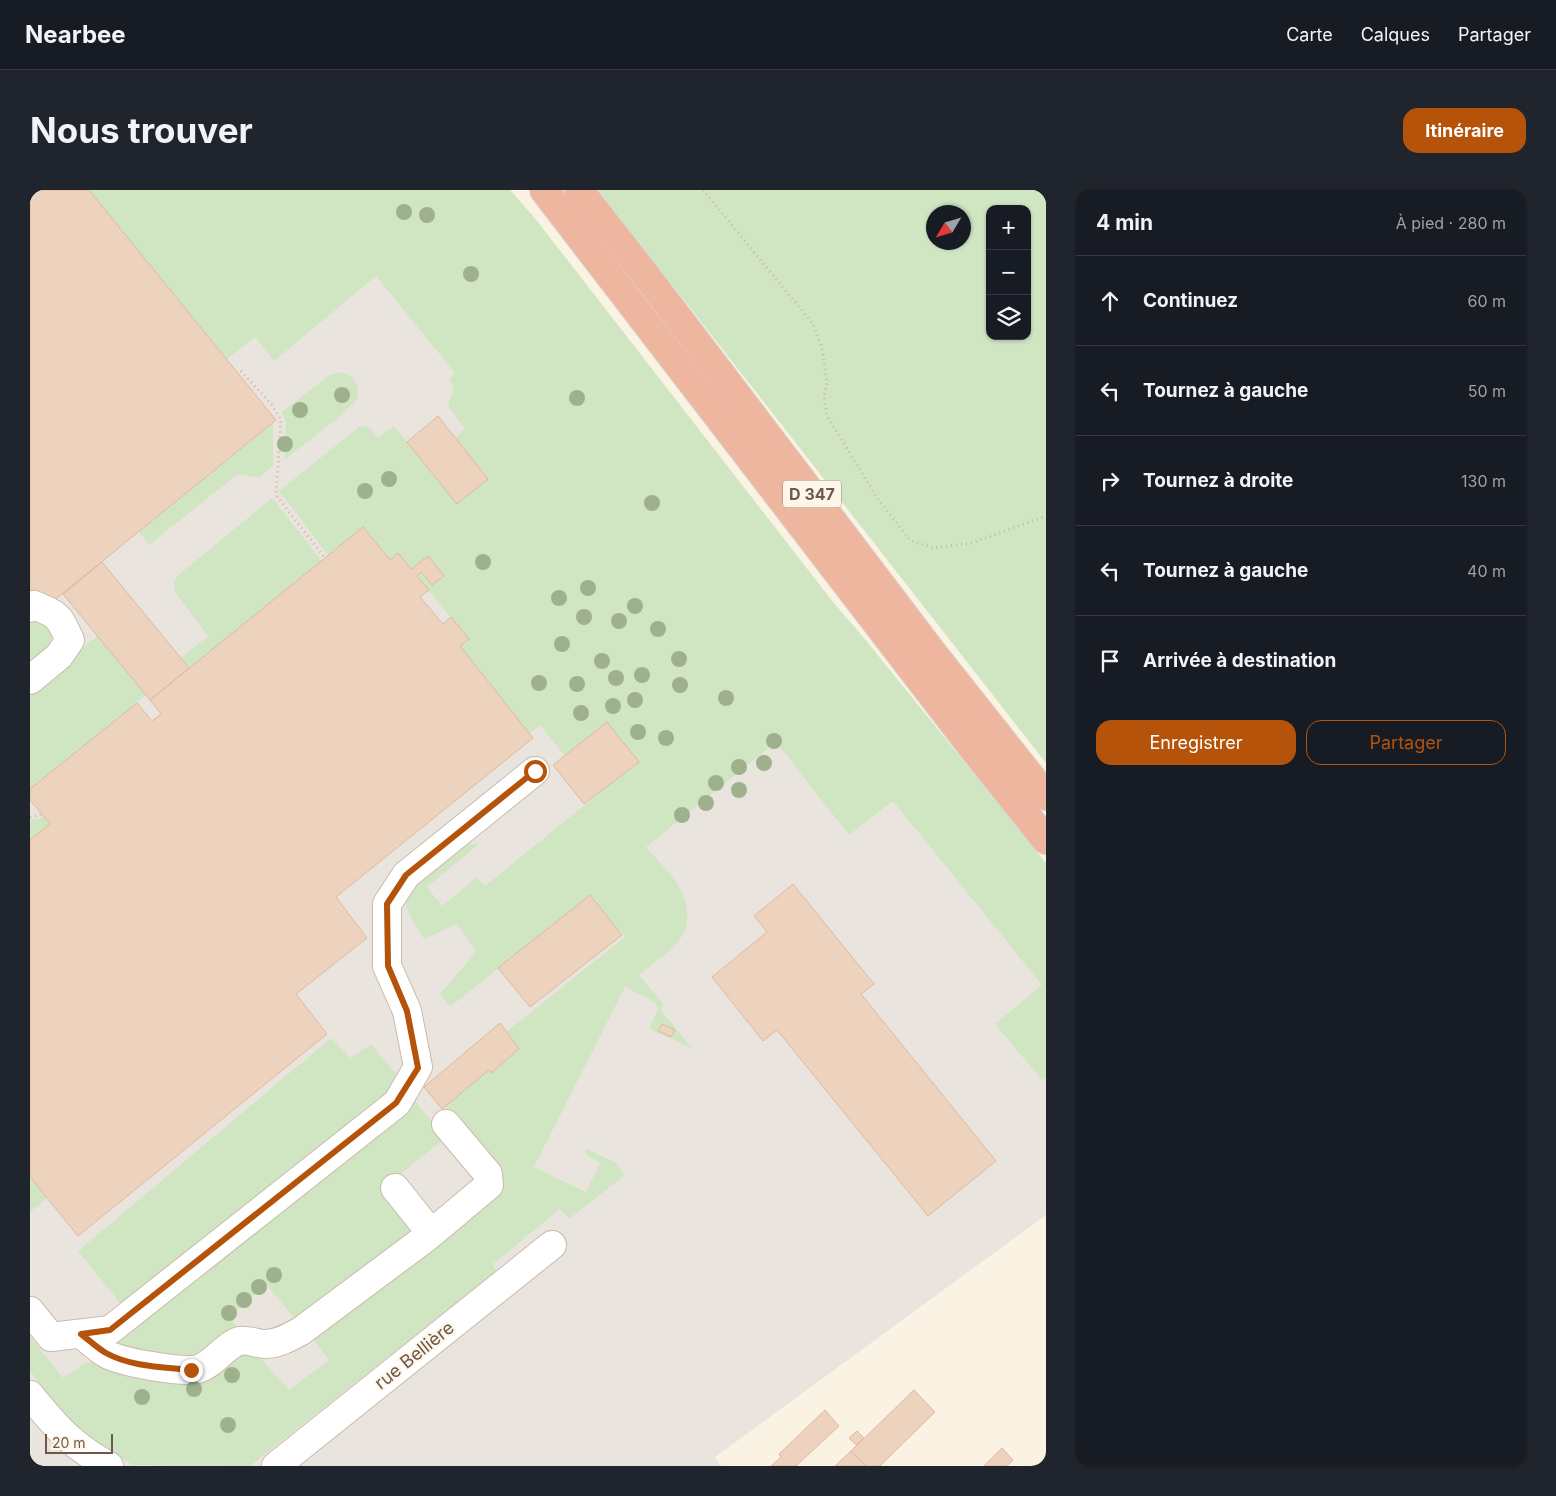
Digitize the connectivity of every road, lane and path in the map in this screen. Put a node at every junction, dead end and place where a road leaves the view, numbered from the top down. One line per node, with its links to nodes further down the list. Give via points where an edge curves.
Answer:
1 (544, 190): 13 (highway, D 347)
2 (579, 190): 10 (highway, D 347)
3 (703, 190): 5 (path, via 814,324 822,348 827,383 824,395 827,416 878,499 910,540 933,548 972,543)
4 (241, 370): 6 (path, via 281,420 276,495)
5 (1046, 516)
6 (325, 558)
7 (30, 608): 8 (street, via 34,604 56,614 70,640 59,656)
8 (30, 680)
9 (535, 771): 19 (street, via 406,875 387,904 388,966 407,1011 418,1068 396,1103 110,1330)
10 (1046, 796)
11 (42, 814): 12 (path)
12 (30, 817)
13 (1046, 840)
14 (446, 1124): 16 (street, via 488,1174 489,1185)
15 (396, 1188): 16 (street)
16 (431, 1233): 19 (street, via 301,1331 282,1341 266,1344 242,1340 198,1369 158,1367 118,1359)
17 (552, 1245): 22 (street, rue Bellière)
18 (30, 1311): 19 (street, via 51,1337)
19 (81, 1334)
20 (30, 1396): 21 (street, via 78,1447)
21 (109, 1466)
22 (276, 1466)

